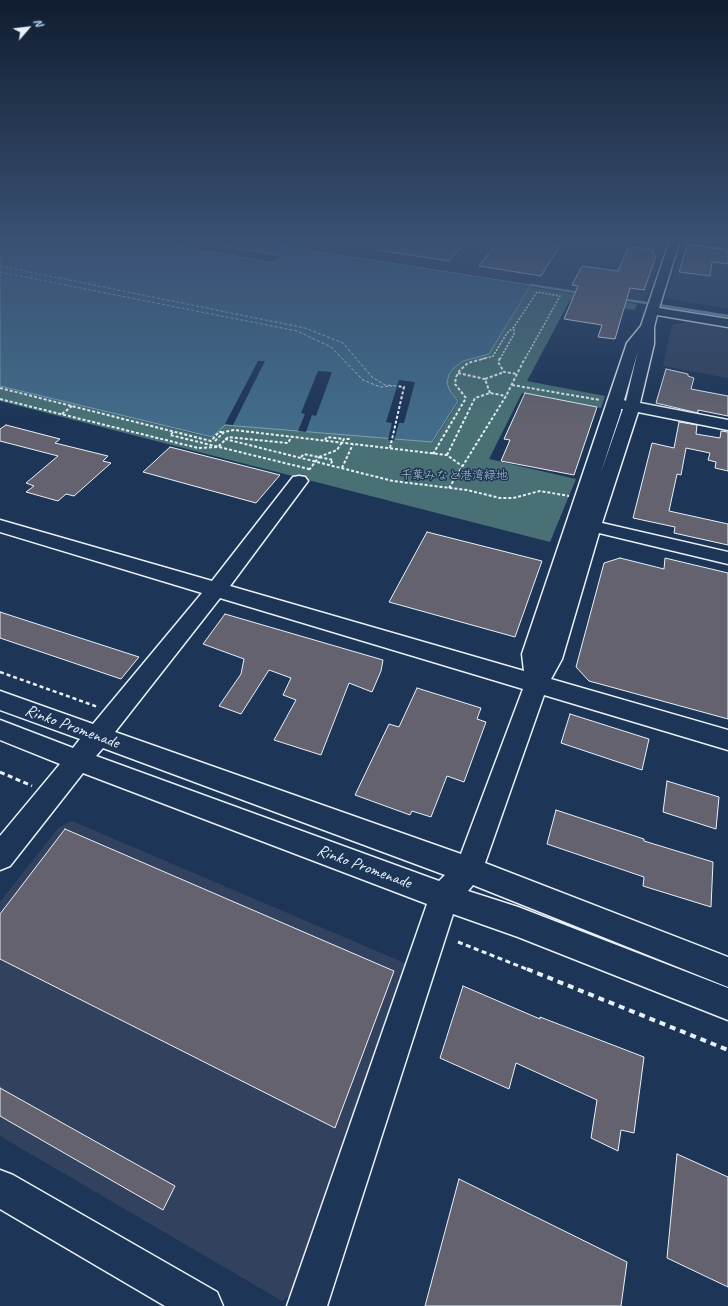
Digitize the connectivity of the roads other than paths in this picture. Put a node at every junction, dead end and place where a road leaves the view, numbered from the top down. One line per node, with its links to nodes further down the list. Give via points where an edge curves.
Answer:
1 (656, 301): 2 (street)
2 (653, 310): 3 (street); 4 (street); 5 (street, via 648,344)
3 (728, 312)
4 (728, 323)
5 (618, 404): 6 (street); 9 (street); 12 (street, via 533,654)
6 (728, 425)
7 (299, 481): 11 (street)
8 (0, 526): 11 (street)
9 (592, 526): 10 (street); 12 (street, via 551,659)
10 (728, 558)
11 (215, 590): 12 (street); 15 (street)
12 (537, 683): 16 (street); 19 (street)
13 (0, 700): 15 (street, Rinko Promenade)
14 (0, 730): 17 (street, Rinko Promenade)
15 (98, 737): 17 (street); 19 (street, Rinko Promenade)
16 (728, 740)
17 (78, 761): 18 (street); 20 (street, Rinko Promenade)
18 (0, 857)
19 (468, 870): 20 (street); 21 (street, Rinko Promenade)
20 (444, 897): 22 (street, Rinko Promenade, via 518,922); 25 (street)
21 (728, 972)
22 (728, 1004)
23 (0, 1188): 24 (street)
24 (203, 1306)
25 (307, 1306)

